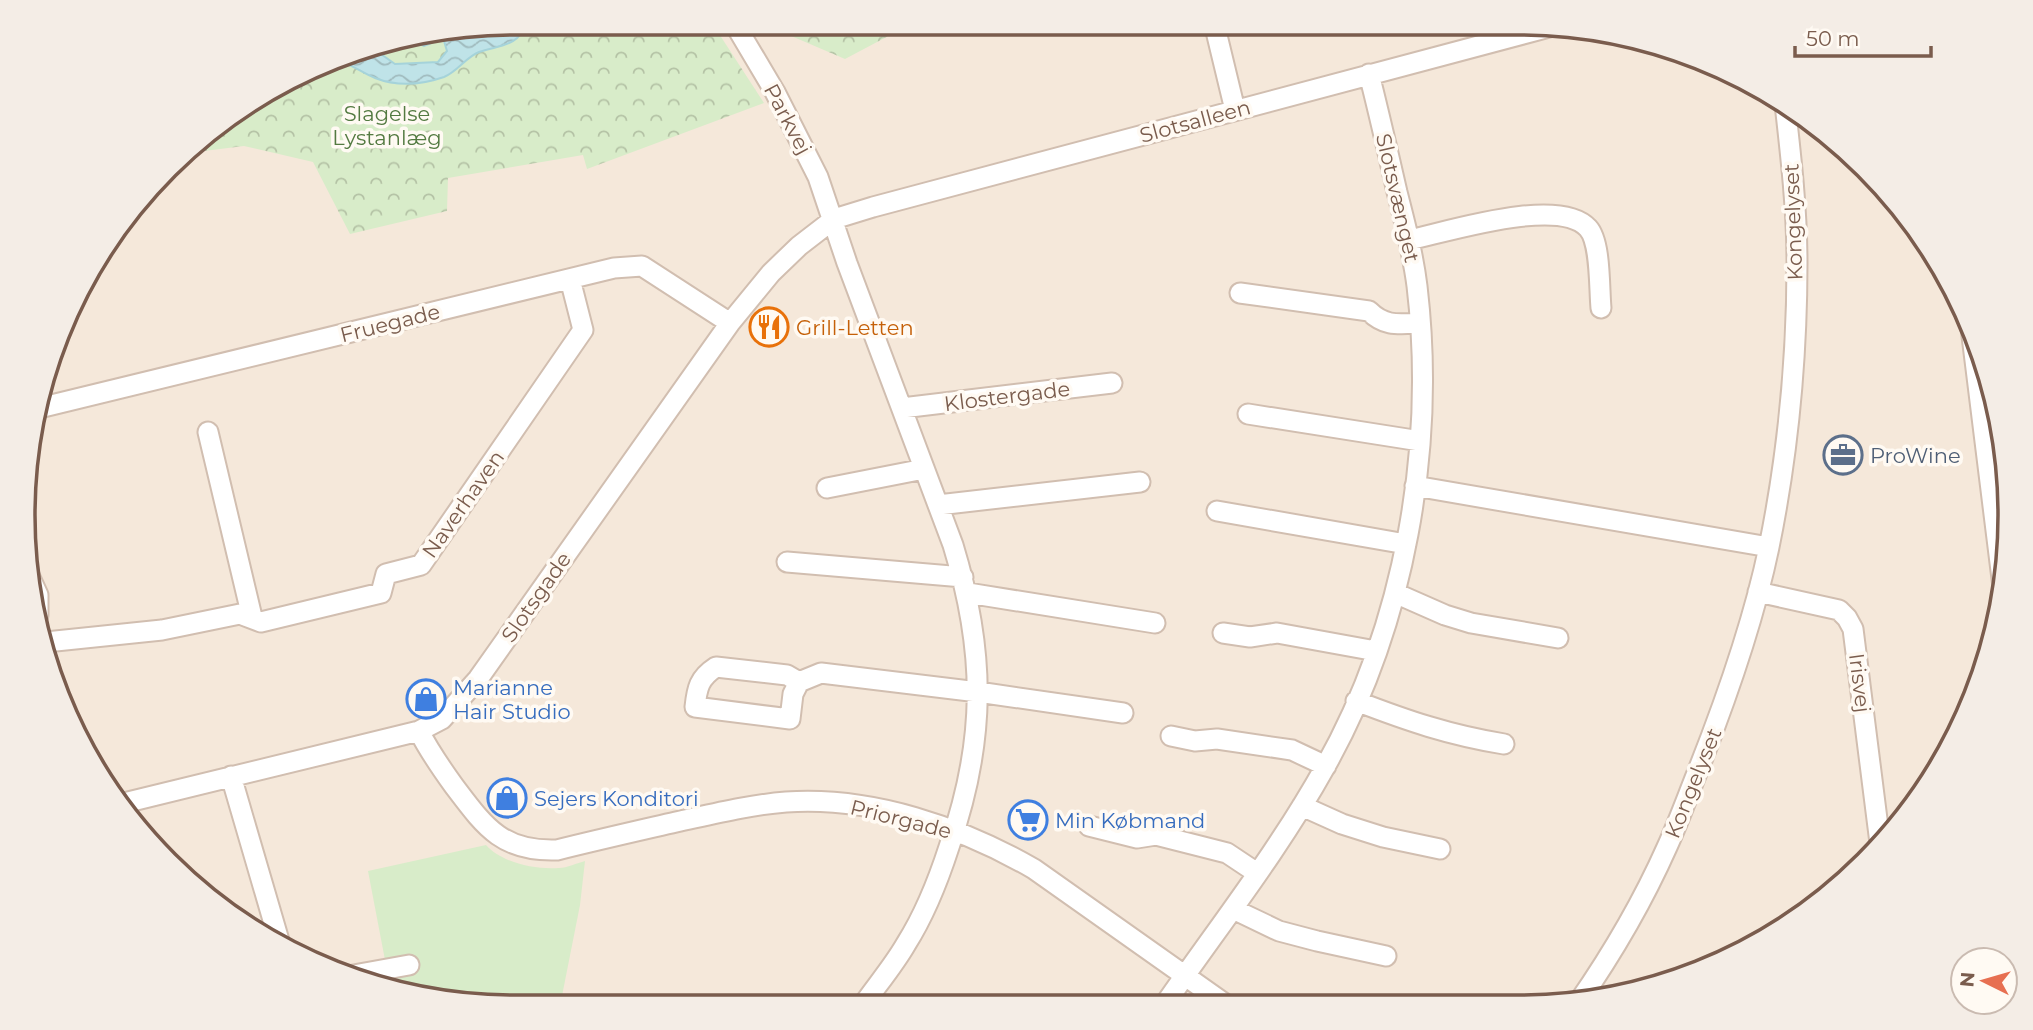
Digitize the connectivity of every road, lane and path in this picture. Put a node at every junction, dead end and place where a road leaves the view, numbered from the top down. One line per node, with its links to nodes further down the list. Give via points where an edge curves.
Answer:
1 (741, 35): 7 (street, Parkvej, via 783,107)
2 (1217, 35): 5 (street)
3 (1519, 35): 4 (street, Slotsalleen)
4 (1369, 74): 5 (street, Slotsalleen); 8 (street, Slotsvænget)
5 (1236, 110): 7 (street, Slotsalleen)
6 (1787, 118): 29 (street, Kongelyset, via 1797,261 1794,363)
7 (834, 219): 13 (street, Slotsgade, via 771,273); 17 (street)
8 (1409, 240): 11 (street, via 1532,214 1576,220 1588,228 1595,244); 12 (street, Slotsvænget)
9 (570, 279): 13 (street, Fruegade, via 642,266); 16 (street, Fruegade); 34 (street, Naverhaven, via 583,330 421,565 386,574 381,593 261,622)
10 (1240, 293): 12 (street, via 1369,311 1388,324)
11 (1601, 308)
12 (1420, 323): 20 (street, Slotsvænget)
13 (730, 324): 44 (street, Slotsgade, via 478,679 442,719)
14 (1977, 373): 27 (street)
15 (1112, 383): 17 (street, Klostergade)
16 (48, 406)
17 (902, 408): 21 (street)
18 (1248, 414): 20 (street)
19 (208, 432): 34 (street)
20 (1420, 441): 23 (street, Slotsvænget)
21 (925, 469): 24 (street); 25 (street)
22 (1140, 482): 25 (street)
23 (1415, 486): 28 (street, Slotsvænget); 29 (street)
24 (827, 488)
25 (938, 505): 31 (street)
26 (1217, 510): 28 (street)
27 (1997, 540)
28 (1406, 544): 33 (street, Slotsvænget)
29 (1769, 547): 32 (street, Kongelyset)
30 (787, 562): 31 (street)
31 (965, 585): 35 (street); 41 (street)
32 (1758, 592): 53 (street, Irisvej, via 1839,610 1853,629); 62 (street, Kongelyset, via 1721,713 1667,848)
33 (1395, 593): 37 (street, via 1471,624); 39 (street, Slotsvænget)
34 (252, 617): 38 (street, Naverhaven, via 240,614 162,630)
35 (1156, 622)
36 (1223, 633): 39 (street, via 1251,638 1277,633)
37 (1558, 638)
38 (52, 641)
39 (1376, 651): 42 (street, Slotsvænget)
40 (799, 681): 40 (street, via 787,675 716,667 698,685 695,707 790,719); 41 (street, via 821,673)
41 (978, 692): 43 (street); 52 (street, via 968,785)
42 (1356, 701): 46 (street, via 1414,724); 47 (street, Slotsvænget)
43 (1123, 713)
44 (419, 732): 48 (street, Slotsgade); 52 (street, Priorgade, via 493,832 533,851 557,850 740,807 788,802 877,808)
45 (1171, 736): 47 (street, via 1292,750)
46 (1504, 744)
47 (1326, 766): 50 (street, Slotsvænget)
48 (231, 776): 49 (street, Slotsgade); 57 (street)
49 (130, 801)
50 (1302, 806): 54 (street, via 1342,824); 55 (street, Slotsvænget)
51 (1089, 826): 55 (street, via 1137,838 1156,835 1227,853)
52 (955, 831): 61 (street, Priorgade, via 1034,869); 63 (street, via 936,888 906,944)
53 (1879, 831)
54 (1440, 849)
55 (1257, 873): 56 (street, Slotsvænget)
56 (1233, 909): 58 (street, via 1279,930); 61 (street, Slotsvænget)
57 (276, 932)
58 (1386, 956)
59 (409, 965): 60 (street)
60 (369, 972)
61 (1185, 975): 64 (street, Slotsvænget); 65 (street, Priorgade)
62 (1587, 990)
63 (870, 995)
64 (1171, 995)
65 (1213, 995)

